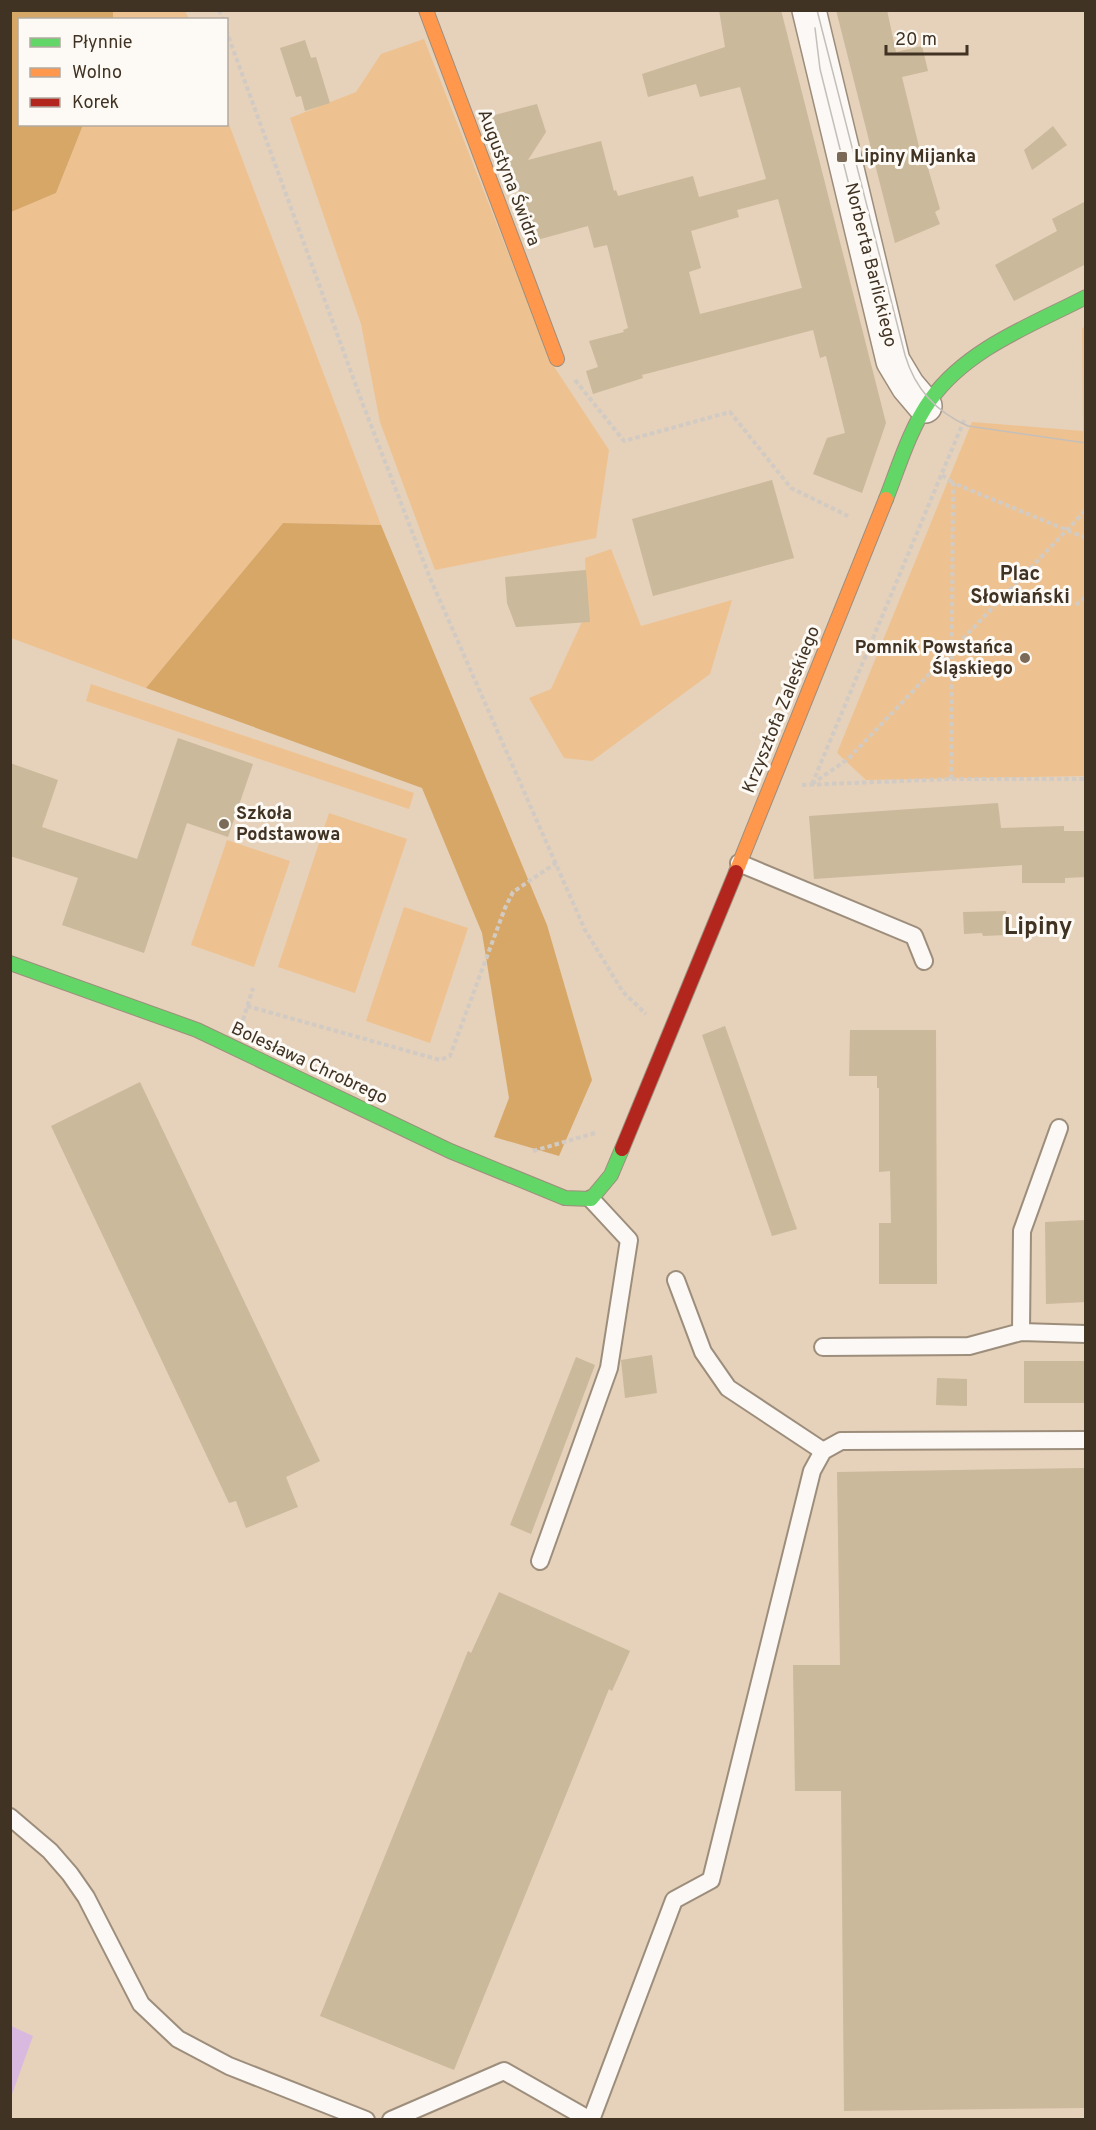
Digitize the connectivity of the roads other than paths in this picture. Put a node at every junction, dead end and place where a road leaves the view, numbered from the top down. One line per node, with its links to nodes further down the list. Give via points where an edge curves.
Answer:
1 (426, 10): 4 (street, Augustyna Świdra)
2 (809, 10): 5 (street, Norberta Barlickiego, via 893,361)
3 (1084, 299): 5 (street, Krzysztofa Zaleskiego, via 1004,337 964,364)
4 (557, 359)
5 (925, 406): 6 (street, Krzysztofa Zaleskiego)
6 (739, 863): 7 (lane, via 914,936); 10 (street, Krzysztofa Zaleskiego, via 611,1175)
7 (924, 961)
8 (10, 963): 10 (street, Bolesława Chrobrego, via 197,1030 450,1151 555,1194)
9 (1059, 1128): 12 (lane, via 1022,1230)
10 (591, 1199): 17 (lane, via 629,1240 609,1368)
11 (676, 1280): 16 (lane, via 704,1352 728,1388)
12 (1021, 1332): 13 (lane); 14 (lane, via 969,1346)
13 (1086, 1334)
14 (823, 1347)
15 (1086, 1440): 16 (lane, via 841,1441)
16 (823, 1451): 21 (lane, via 812,1471 711,1880 674,1900)
17 (540, 1561)
18 (10, 1817): 19 (lane, via 70,1874 86,1897 141,2004 178,2039 229,2066)
19 (366, 2120)
20 (391, 2120): 21 (lane, via 504,2071)
21 (590, 2120)

